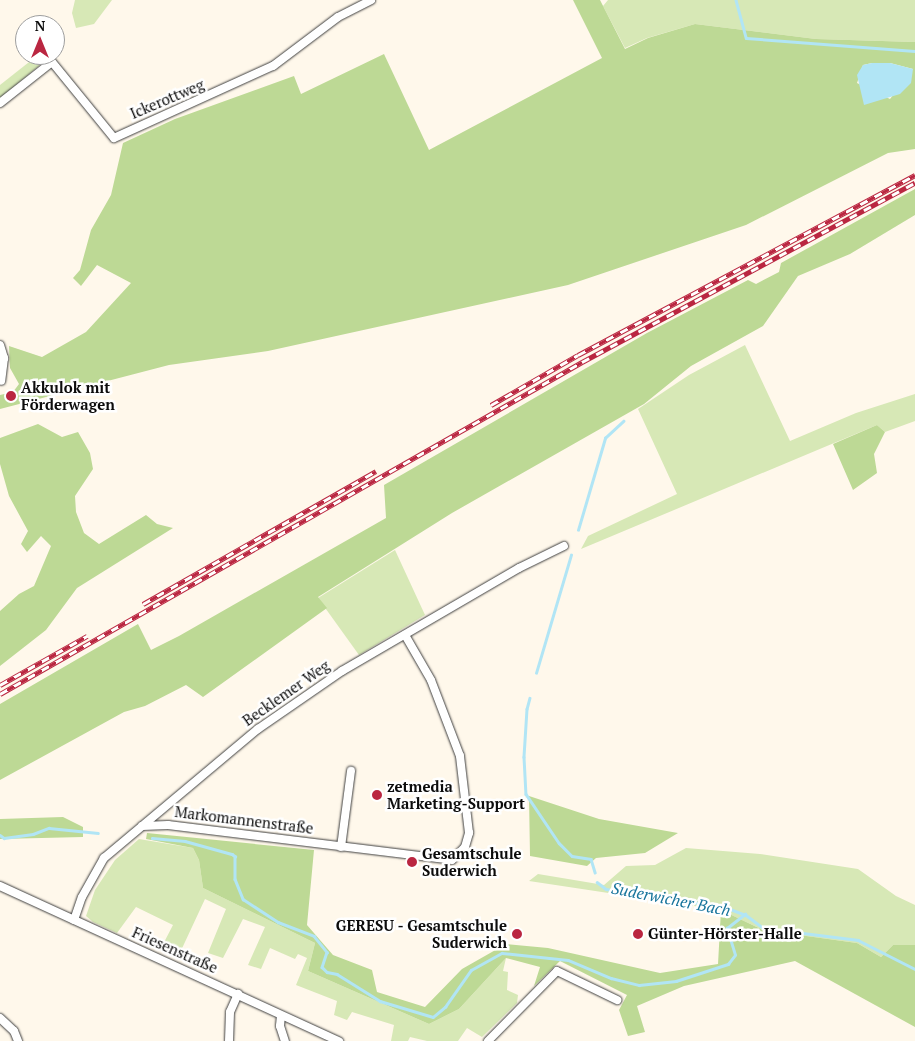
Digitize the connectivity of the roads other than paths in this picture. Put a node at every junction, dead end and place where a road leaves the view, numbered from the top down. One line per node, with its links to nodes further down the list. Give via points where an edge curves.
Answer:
1 (371, 0): 2 (street, Ickerottweg, via 338,17 274,66 114,138 52,62)
2 (0, 103)
3 (0, 345): 4 (street, via 4,358)
4 (1, 381)
5 (564, 546): 6 (street, Becklemer Weg, via 519,568)
6 (405, 634): 8 (street, Becklemer Weg, via 279,713); 9 (street, Markomannenstraße, via 431,680 460,756 469,833 465,847 452,860)
7 (351, 771): 9 (street)
8 (142, 826): 9 (street, Markomannenstraße, via 168,824); 11 (street, Becklemer Weg, via 104,858 82,897)
9 (342, 847)
10 (0, 886): 11 (street, Friesenstraße)
11 (74, 920): 12 (street, Friesenstraße)
12 (238, 994): 14 (street, Friesenstraße); 17 (street, via 230,1012)
13 (618, 1000): 20 (street, via 557,971)
14 (281, 1016): 18 (street, via 280,1026); 19 (street, Friesenstraße)
15 (0, 1018): 16 (street, via 14,1031)
16 (18, 1041)
17 (229, 1041)
18 (285, 1041)
19 (339, 1041)
20 (488, 1041)

